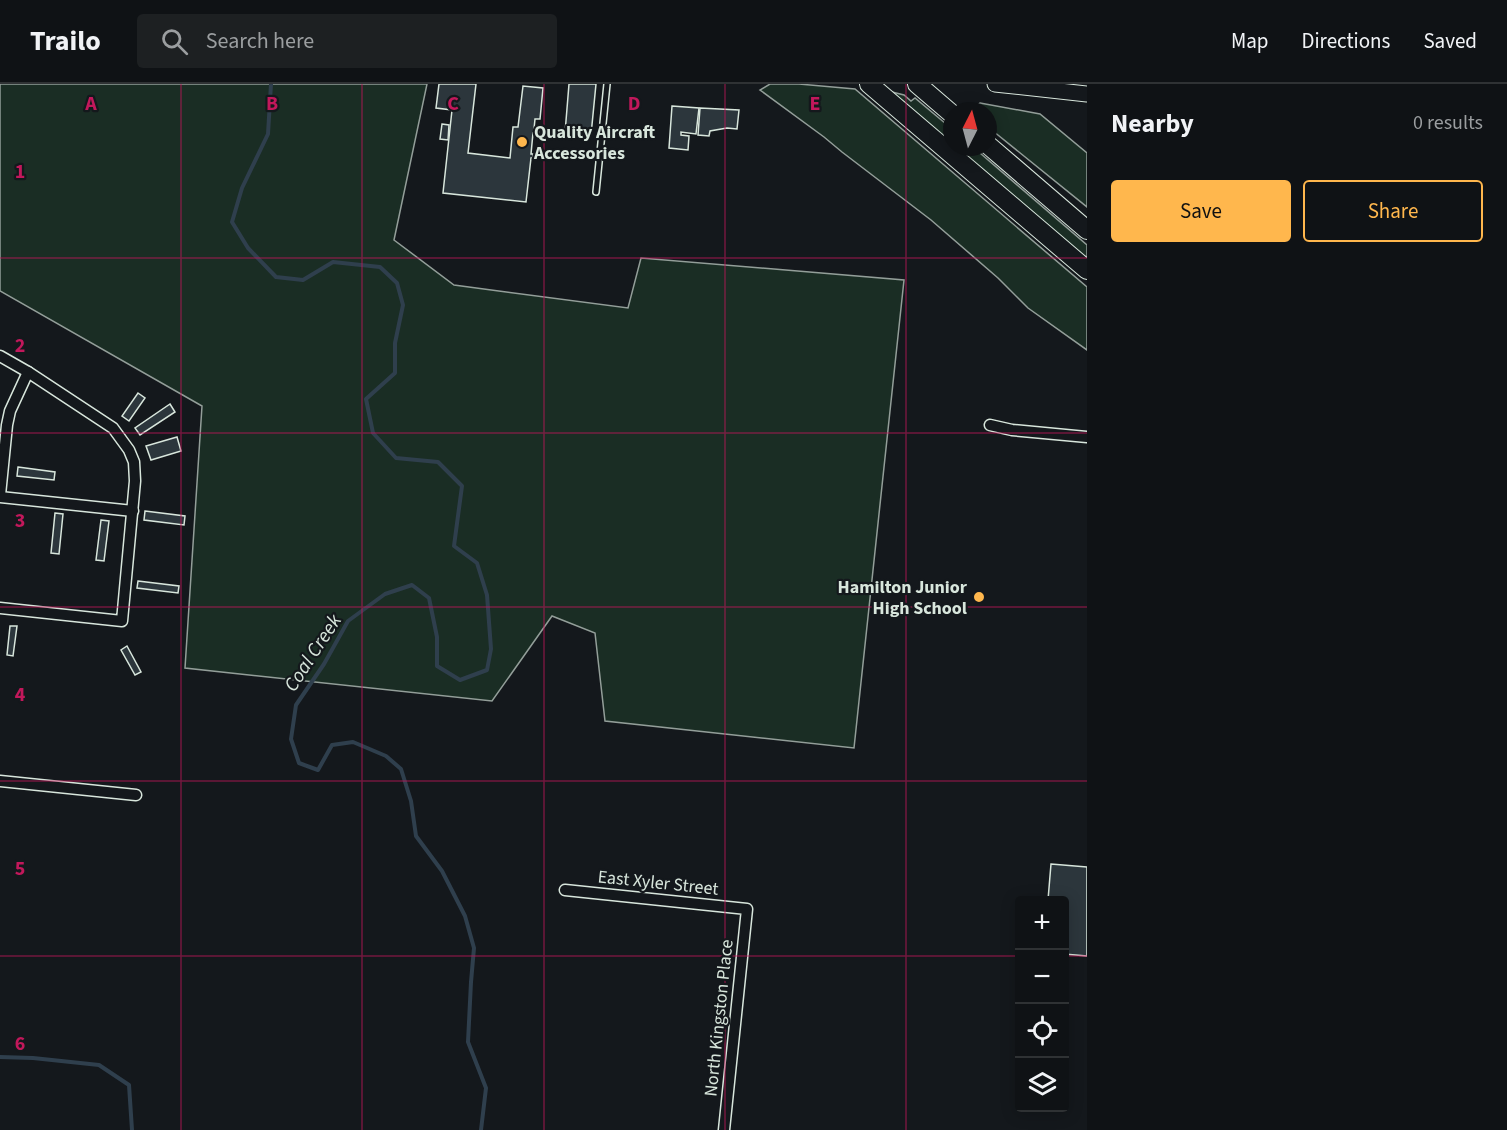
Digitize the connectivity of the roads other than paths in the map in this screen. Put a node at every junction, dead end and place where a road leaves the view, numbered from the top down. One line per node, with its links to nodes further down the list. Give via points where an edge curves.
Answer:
1 (607, 84): 9 (lane)
2 (869, 84): 11 (highway)
3 (917, 84): 7 (highway)
4 (995, 84): 5 (main road)
5 (1070, 88): 6 (main road)
6 (1087, 94)
7 (943, 106)
8 (997, 153): 10 (highway)
9 (596, 192)
10 (1087, 230)
11 (1087, 270)
12 (0, 356): 13 (street)
13 (28, 372): 16 (street, via 10,411); 17 (street, via 113,428 121,438 134,462)
14 (990, 425): 15 (street)
15 (1087, 437)
16 (0, 496): 17 (street)
17 (133, 511): 18 (street, via 122,621)
18 (0, 608)
19 (0, 782): 20 (street)
20 (136, 795)
21 (565, 890): 22 (street, East Xyler Street)
22 (747, 909): 23 (street, North Kingston Place)
23 (724, 1130)

